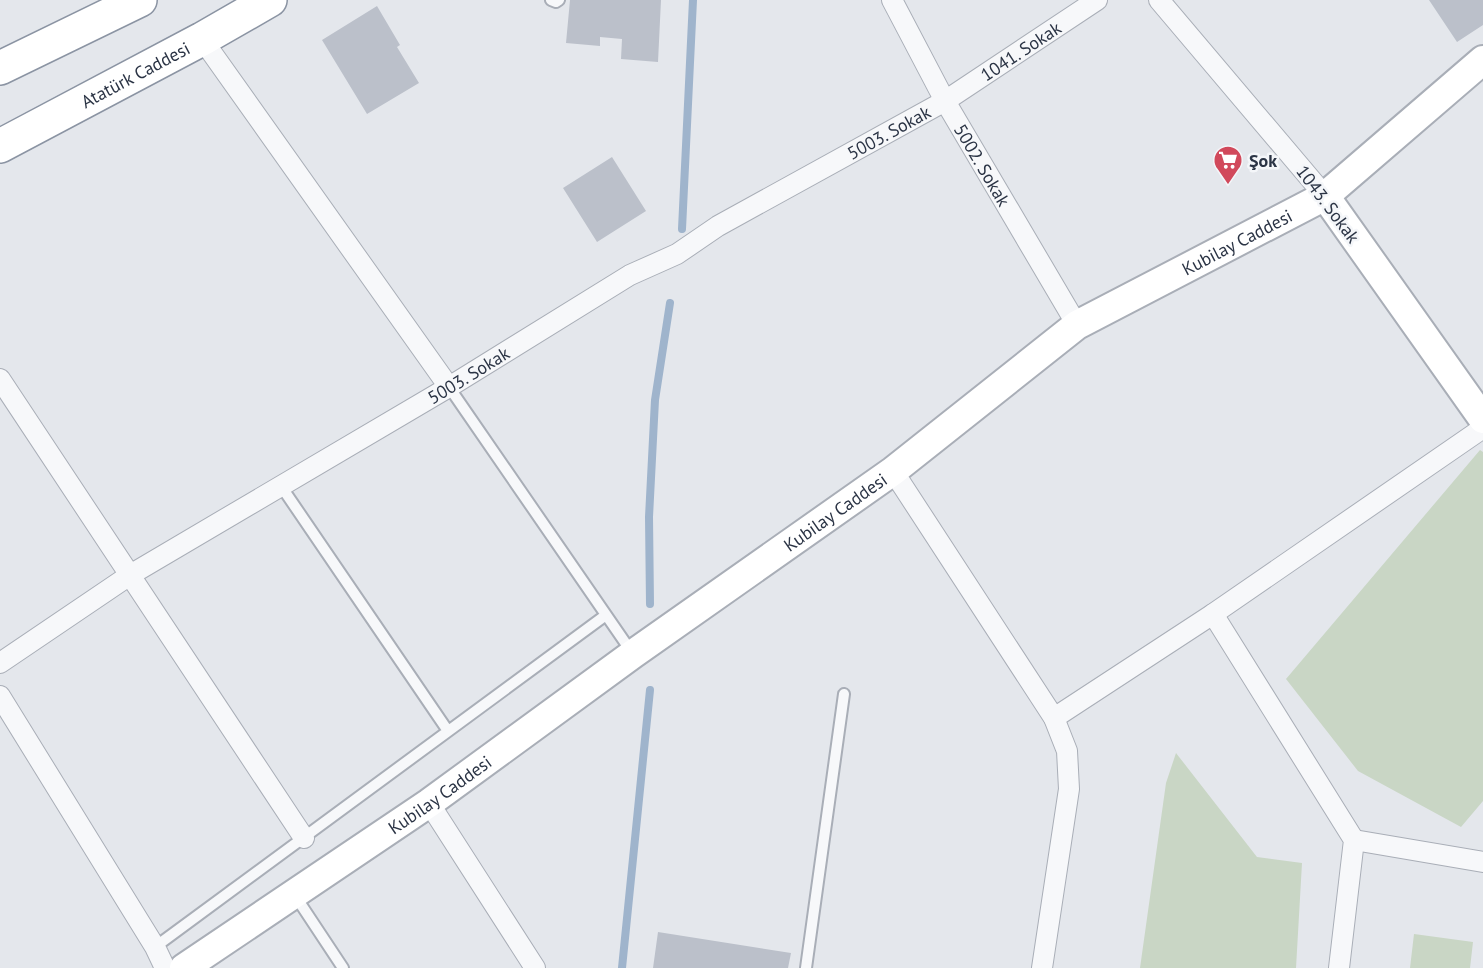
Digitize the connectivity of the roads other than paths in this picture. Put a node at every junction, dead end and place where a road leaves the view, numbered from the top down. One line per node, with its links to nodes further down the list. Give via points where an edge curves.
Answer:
1 (140, 0): 10 (highway)
2 (270, 0): 8 (highway, Atatürk Caddesi)
3 (551, 0): 4 (lane)
4 (559, 0)
5 (892, 0): 11 (street, 5002. Sokak)
6 (1097, 0): 11 (street, 1041. Sokak)
7 (1159, 0): 13 (street, 1043. Sokak)
8 (202, 39): 12 (highway, Atatürk Caddesi); 16 (street)
9 (1483, 60): 13 (street, Kubilay Caddesi)
10 (0, 68)
11 (945, 101): 14 (street, 5002. Sokak); 16 (street, 5003. Sokak, via 718,226 677,254 630,275)
12 (0, 146)
13 (1324, 196): 14 (street, Kubilay Caddesi); 17 (street, 1043. Sokak)
14 (1077, 325): 19 (street, Kubilay Caddesi)
15 (0, 378): 21 (street)
16 (449, 387): 20 (street, 5003. Sokak); 23 (lane)
17 (1483, 419)
18 (1483, 428): 22 (street)
19 (893, 471): 24 (street, Kubilay Caddesi); 28 (street)
20 (281, 486): 21 (street, 5003. Sokak); 29 (lane)
21 (130, 576): 25 (street, 5003. Sokak); 31 (street)
22 (1213, 614): 28 (street); 32 (street)
23 (606, 615): 24 (lane); 29 (lane)
24 (633, 654): 30 (street, Kubilay Caddesi)
25 (0, 663)
26 (844, 694): 40 (lane)
27 (0, 696): 35 (street)
28 (1054, 718): 41 (street, via 1068,751 1069,789)
29 (448, 731): 31 (lane)
30 (429, 802): 34 (street, Kubilay Caddesi); 39 (street)
31 (304, 838): 35 (lane)
32 (1354, 840): 33 (street); 42 (street)
33 (1483, 862)
34 (294, 894): 37 (street, Kubilay Caddesi); 38 (lane)
35 (155, 947): 36 (street)
36 (165, 968)
37 (184, 968)
38 (343, 968)
39 (535, 968)
40 (806, 968)
41 (1042, 968)
42 (1339, 968)

